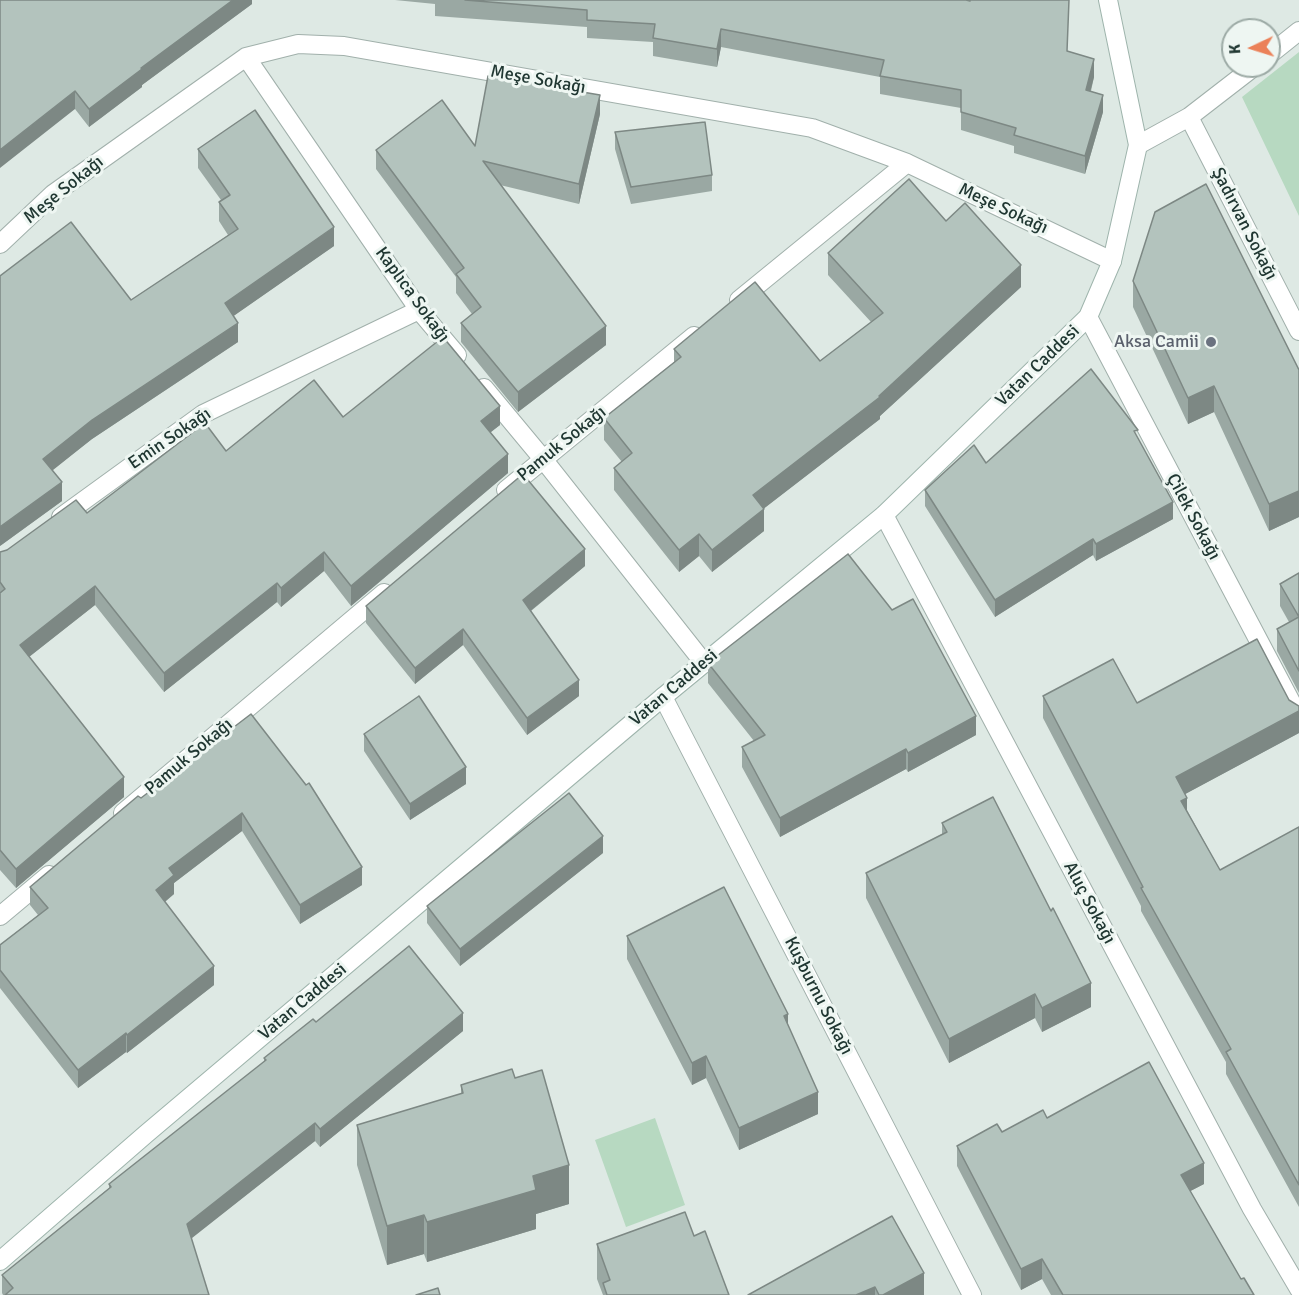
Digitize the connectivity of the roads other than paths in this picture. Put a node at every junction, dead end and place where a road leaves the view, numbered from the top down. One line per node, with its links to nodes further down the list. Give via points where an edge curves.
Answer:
1 (1108, 0): 7 (street, Vatan Caddesi)
2 (1299, 31): 3 (street)
3 (1281, 45)
4 (246, 57): 8 (street, Meşe Sokağı, via 298,44 344,46 812,128); 9 (street, Meşe Sokağı, via 53,194); 11 (street, Kaplıca Sokağı)
5 (1239, 78): 6 (street)
6 (1189, 117): 7 (street); 15 (street, Şadırvan Sokağı)
7 (1138, 145): 10 (street, Vatan Caddesi)
8 (907, 163): 10 (street, Meşe Sokağı); 12 (street)
9 (0, 244)
10 (1112, 261): 13 (street, Vatan Caddesi)
11 (419, 310): 16 (street, Kaplıca Sokağı); 19 (street, Emin Sokağı, via 203,414)
12 (725, 311)
13 (1088, 317): 18 (street, Vatan Caddesi); 23 (street, Çilek Sokağı)
14 (707, 326): 16 (street, Pamuk Sokağı)
15 (1299, 331)
16 (543, 459): 17 (street, Pamuk Sokağı); 21 (street, Kaplıca Sokağı)
17 (489, 504)
18 (884, 515): 21 (street, Vatan Caddesi); 28 (street, Aluç Sokağı, via 1246,1199)
19 (48, 525)
20 (398, 581): 24 (street, Pamuk Sokağı)
21 (704, 663): 22 (street, Vatan Caddesi)
22 (663, 697): 27 (street, Vatan Caddesi); 29 (street, Kuşburnu Sokağı)
23 (1299, 717)
24 (109, 825)
25 (63, 863): 26 (street)
26 (0, 916)
27 (0, 1261)
28 (1299, 1289)
29 (972, 1295)

